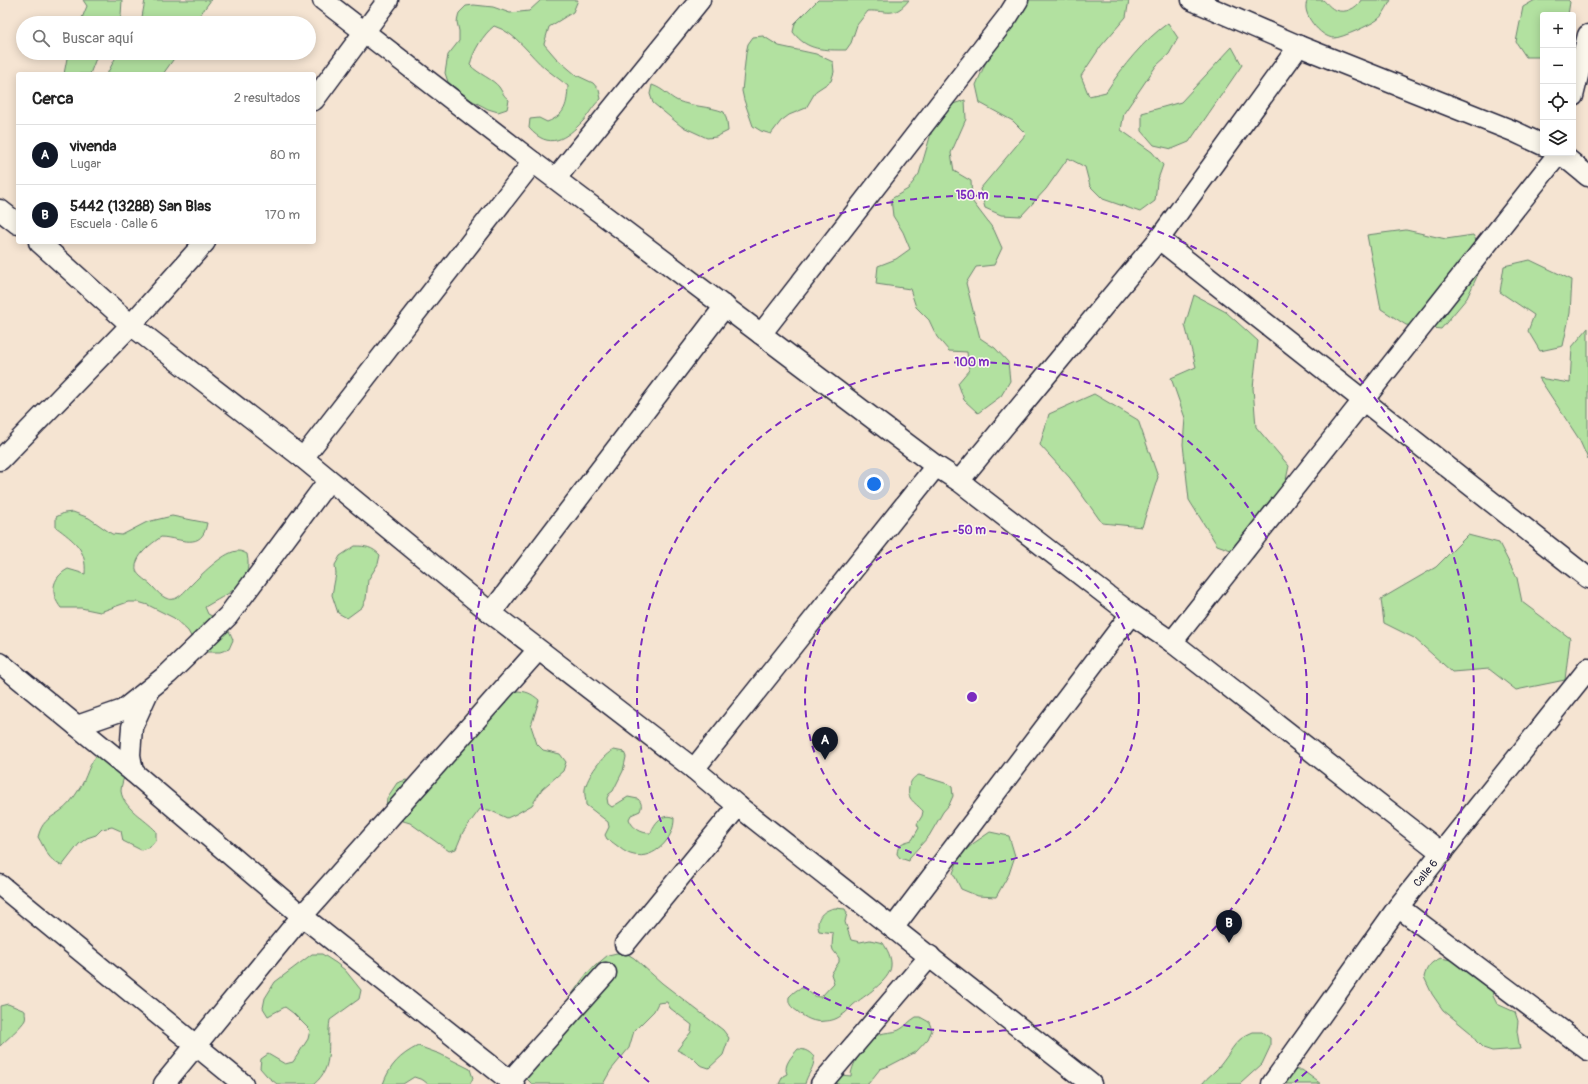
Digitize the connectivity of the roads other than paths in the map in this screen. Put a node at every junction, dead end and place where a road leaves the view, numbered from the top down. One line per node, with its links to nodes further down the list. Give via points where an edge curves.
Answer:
1 (323, 0): 6 (street)
2 (388, 0): 6 (street)
3 (700, 0): 16 (street)
4 (1018, 0): 24 (street)
5 (1192, 0): 8 (street)
6 (365, 33): 10 (street); 14 (street)
7 (1588, 35): 9 (street)
8 (1299, 46): 11 (street); 19 (street)
9 (1576, 84)
10 (316, 97)
11 (1540, 144)
12 (1557, 156): 25 (street)
13 (1563, 156): 15 (street)
14 (533, 162): 16 (street); 26 (street)
15 (1588, 176)
16 (556, 178): 22 (street)
17 (0, 210): 18 (street)
18 (16, 222)
19 (1159, 239): 25 (street); 30 (street)
20 (41, 244): 23 (street)
21 (203, 244): 23 (street)
22 (724, 306): 24 (street); 32 (street)
23 (131, 325): 26 (street); 27 (street)
24 (761, 334): 28 (street)
25 (1364, 400): 31 (street); 34 (street)
26 (302, 458): 29 (street)
27 (0, 460)
28 (936, 466): 30 (street); 40 (street)
29 (329, 480): 32 (street); 38 (street, via 228,616)
30 (959, 481): 33 (street)
31 (1588, 578)
32 (490, 613): 35 (street)
33 (1131, 614): 34 (street); 47 (street)
34 (1172, 642): 43 (street)
35 (538, 650): 40 (street); 46 (street)
36 (0, 663): 39 (street)
37 (1588, 669): 43 (street, Calle 6)
38 (150, 688): 39 (street, via 123,710); 41 (street, via 132,727 130,755)
39 (77, 726): 41 (street)
40 (694, 768): 42 (street)
41 (133, 772): 46 (street)
42 (738, 806): 47 (street); 48 (street)
43 (1442, 853): 45 (street, Calle 6)
44 (0, 886): 51 (street)
45 (1398, 907): 52 (street); 58 (street, Calle 6)
46 (302, 916): 51 (street); 53 (street)
47 (894, 928): 49 (street)
48 (625, 944)
49 (930, 956): 56 (street); 57 (street)
50 (606, 973): 53 (street)
51 (195, 1045): 54 (street); 55 (street)
52 (1588, 1050)
53 (512, 1083)
54 (164, 1084)
55 (243, 1084)
56 (821, 1084)
57 (1091, 1084)
58 (1272, 1084)

